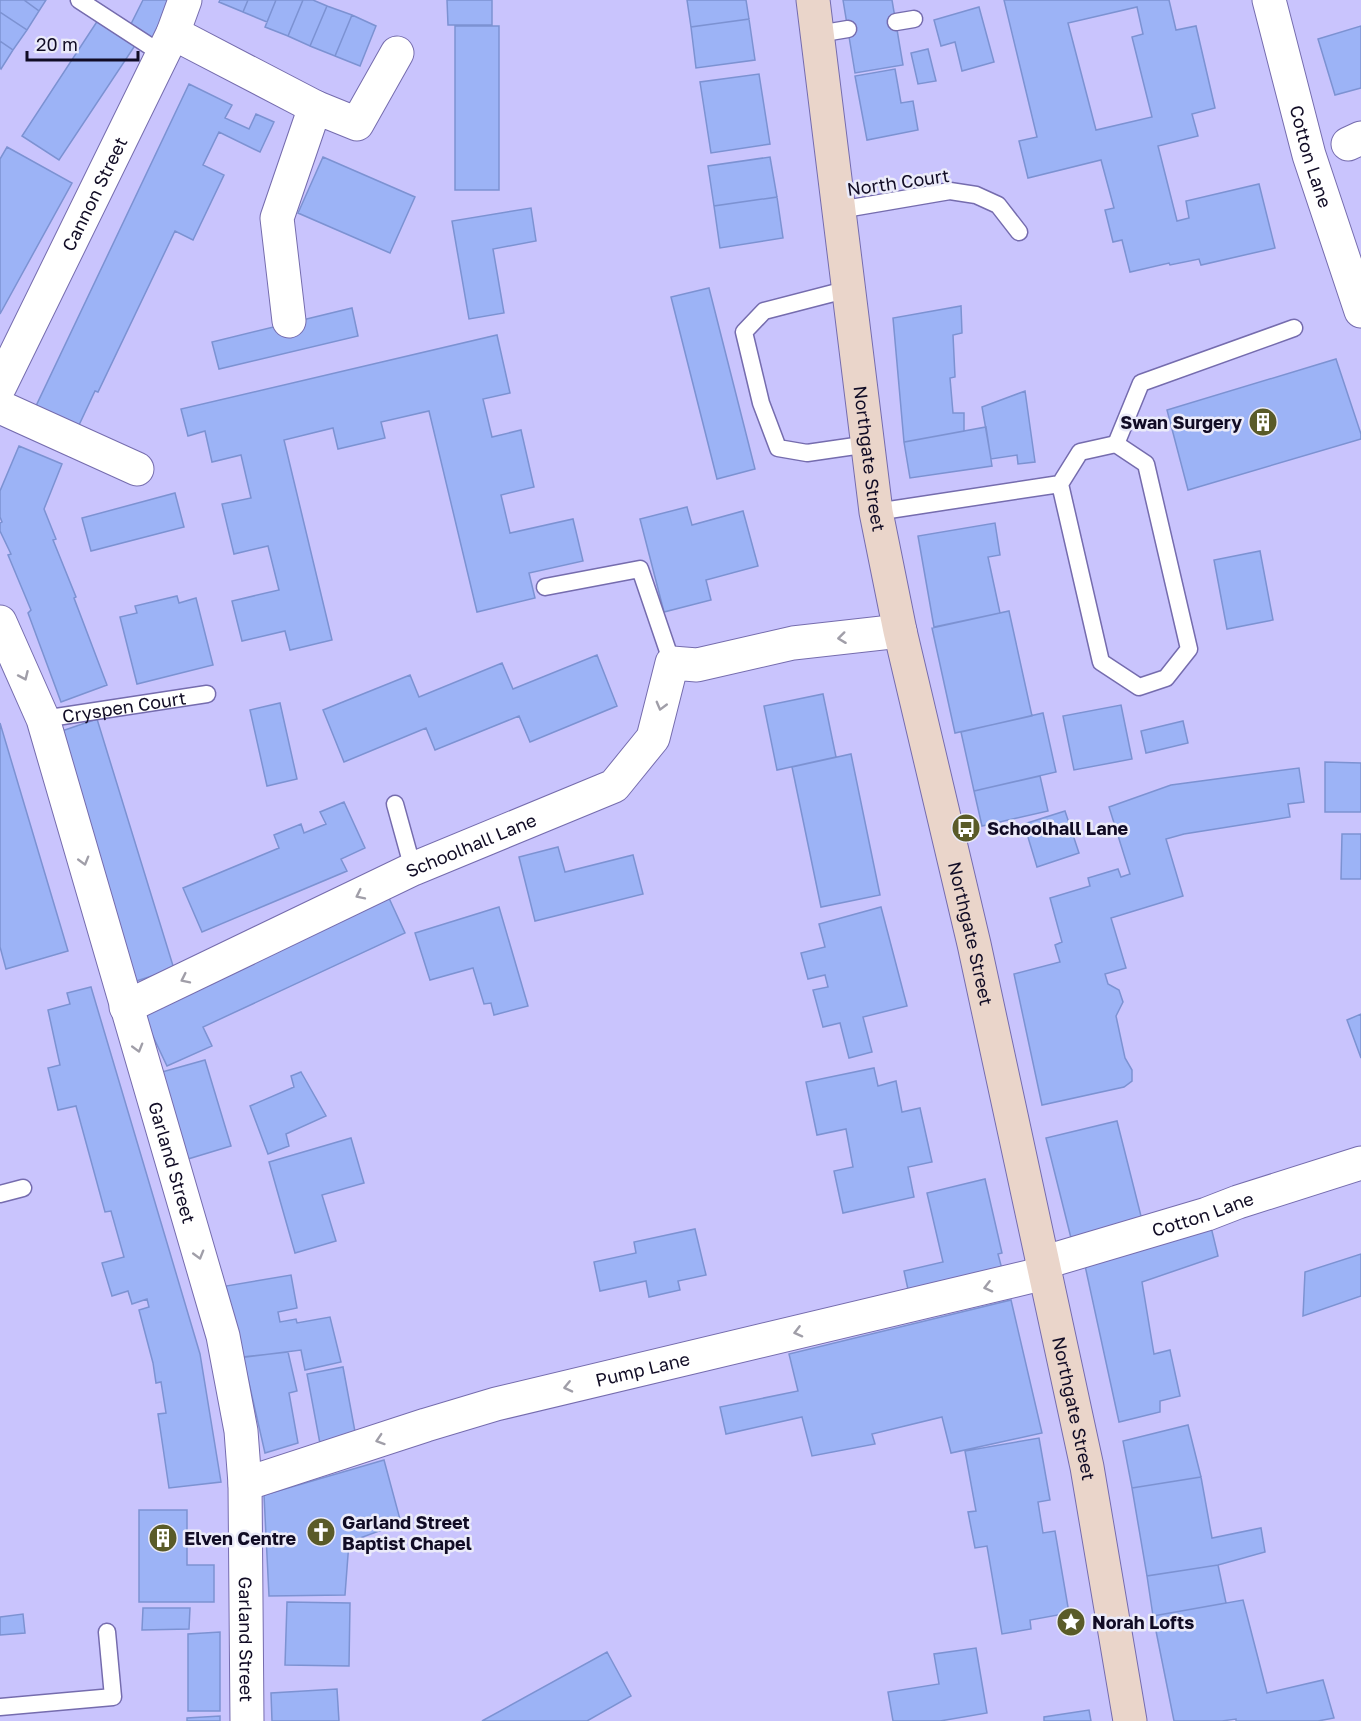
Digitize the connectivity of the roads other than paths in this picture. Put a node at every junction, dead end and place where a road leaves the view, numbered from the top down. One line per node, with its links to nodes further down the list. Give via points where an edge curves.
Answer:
1 (79, 0): 7 (lane)
2 (184, 0): 7 (street, Cannon Street)
3 (813, 0): 10 (street, Northgate Street, via 833,31)
4 (1269, 0): 13 (street, Cotton Lane, via 1309,155)
5 (914, 18): 6 (lane)
6 (896, 22)
7 (167, 43): 9 (street); 16 (street, Cannon Street)
8 (397, 53): 9 (street, via 357,124)
9 (315, 107): 14 (street, via 277,218)
10 (840, 210): 11 (lane, North Court, via 950,191 976,195 998,205); 12 (street, Northgate Street)
11 (1019, 232)
12 (849, 289): 18 (street, Northgate Street); 18 (lane, via 764,311 744,332 761,403 778,448 807,453)
13 (1361, 311)
14 (289, 321)
15 (1294, 328): 19 (lane, via 1141,383)
16 (0, 386)
17 (0, 407): 20 (street)
18 (868, 444): 22 (street, Northgate Street)
19 (1116, 444): 21 (lane, via 1080,452); 21 (lane, via 1146,464 1189,649 1166,678 1139,687 1101,662)
20 (137, 469)
21 (1060, 484): 22 (lane)
22 (876, 512): 25 (street, Northgate Street)
23 (545, 587): 26 (lane, via 640,569)
24 (0, 622): 28 (street, Garland Street, one-way to 28)
25 (900, 631): 26 (street, one-way to 26, via 793,643 697,665); 35 (street, Northgate Street, via 974,944)
26 (672, 663): 30 (street, Schoolhall Lane, one-way to 30, via 653,738 614,786)
27 (207, 694): 28 (lane, Cryspen Court)
28 (43, 719): 31 (street, Garland Street, one-way to 31)
29 (395, 804): 30 (lane)
30 (413, 869): 31 (street, Schoolhall Lane, one-way to 31)
31 (126, 1008): 36 (street, Garland Street, one-way to 36, via 223,1336 241,1431)
32 (1361, 1163): 35 (street, Cotton Lane)
33 (23, 1188): 34 (lane)
34 (0, 1194)
35 (1043, 1268): 36 (street, Pump Lane, one-way to 36, via 496,1404); 40 (street, Northgate Street, via 1087,1467)
36 (244, 1484): 39 (street, Garland Street)
37 (107, 1632): 38 (lane, via 113,1697)
38 (0, 1707)
39 (247, 1721)
40 (1130, 1721)

